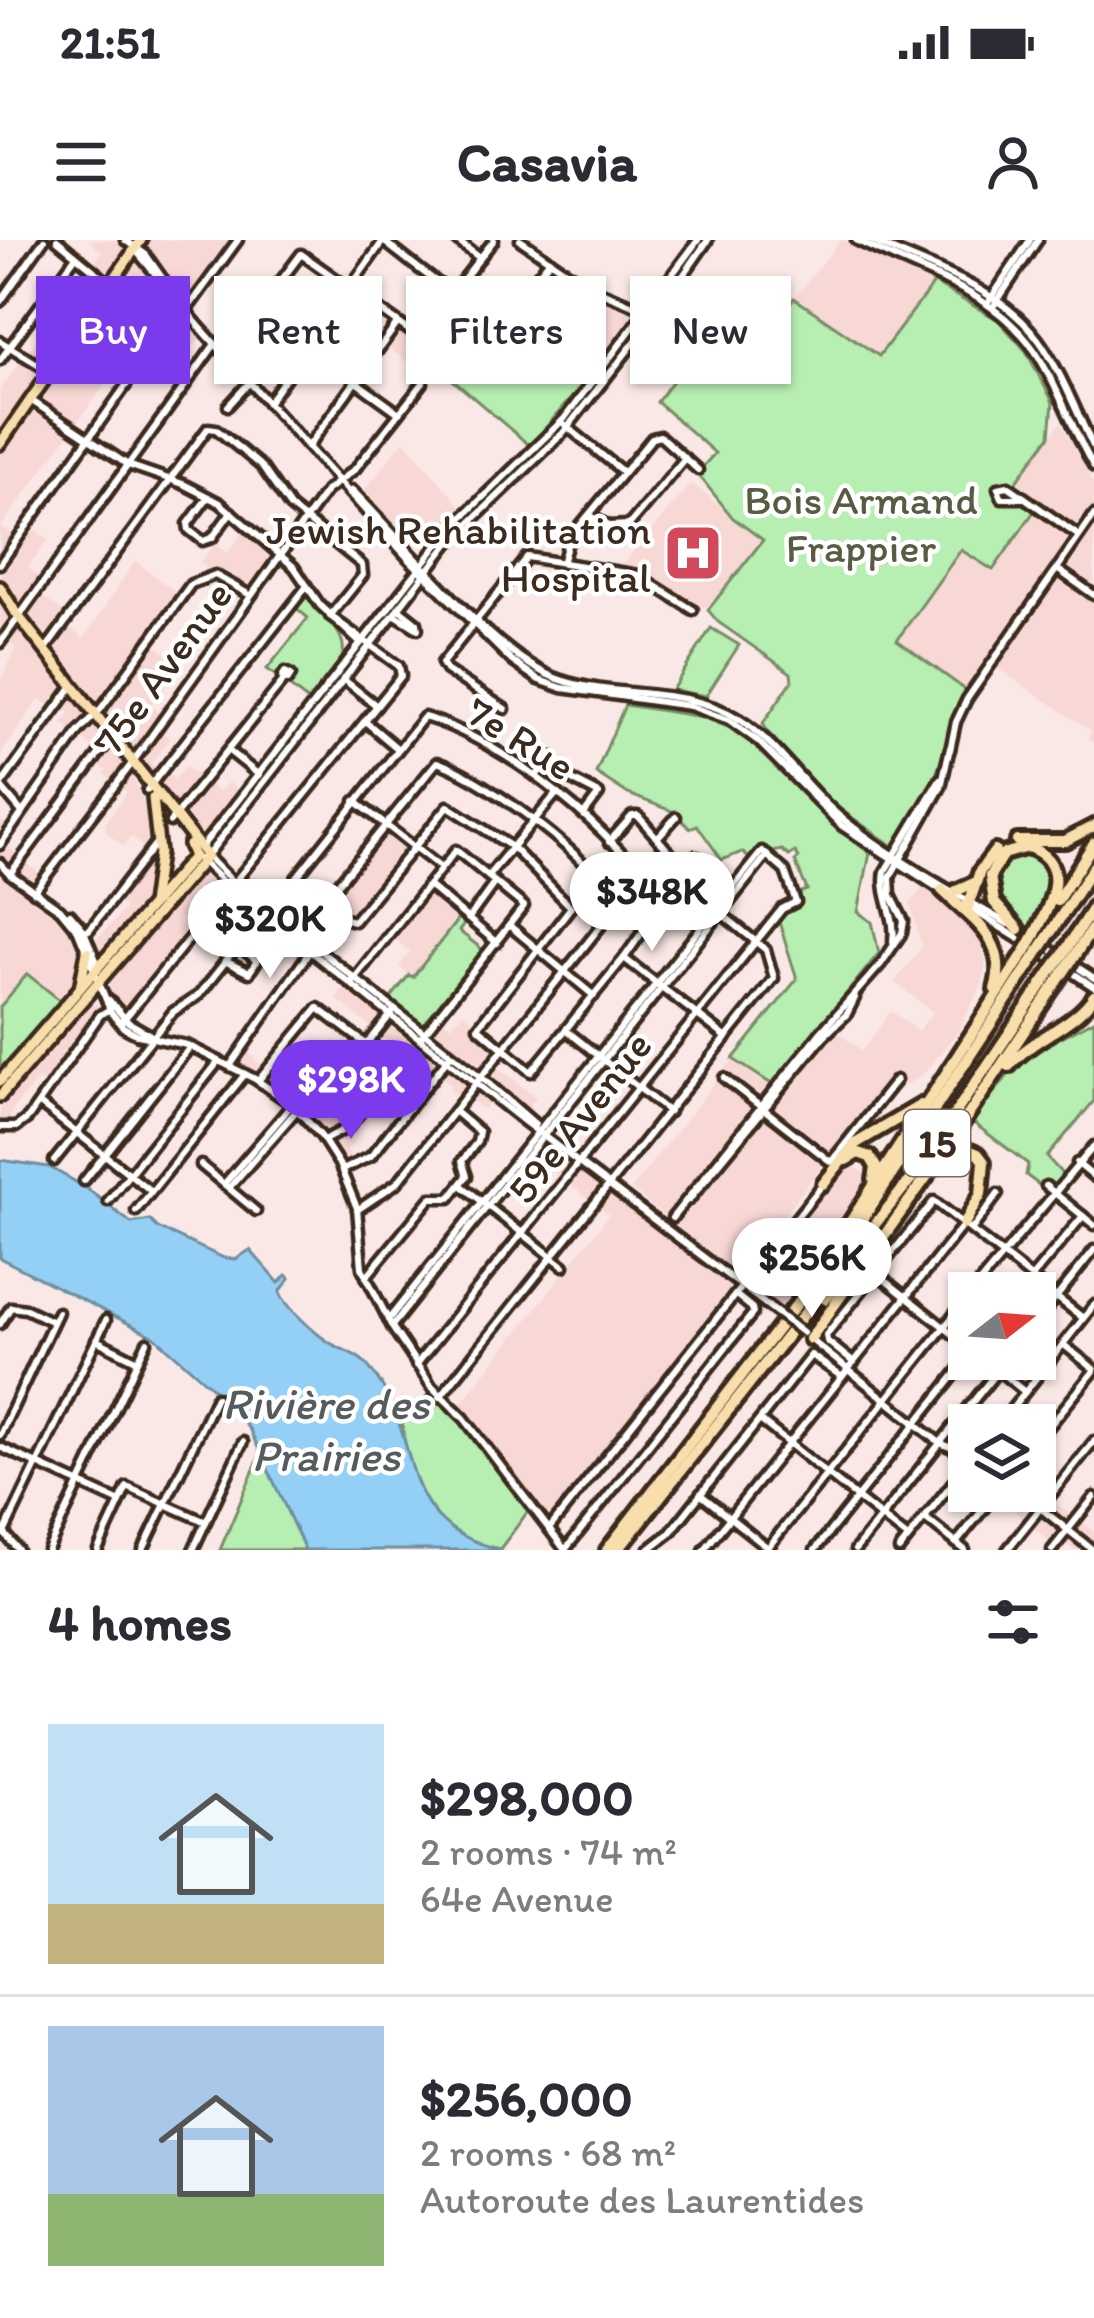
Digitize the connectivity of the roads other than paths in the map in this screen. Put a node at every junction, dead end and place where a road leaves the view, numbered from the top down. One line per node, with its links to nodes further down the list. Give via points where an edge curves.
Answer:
1 (44, 240): 29 (street)
2 (57, 240): 14 (street)
3 (236, 240): 30 (street)
4 (456, 240): 15 (street)
5 (494, 240): 15 (street)
6 (520, 240): 16 (street)
7 (698, 240): 27 (street)
8 (708, 240): 28 (street)
9 (856, 240): 31 (street)
10 (870, 240): 31 (street)
11 (1034, 240): 31 (street)
12 (382, 241): 23 (street); 24 (street)
13 (137, 246): 18 (main road); 19 (main road); 20 (street)
14 (76, 256): 17 (street); 42 (street)
15 (480, 258): 25 (street)
16 (550, 260): 26 (street); 32 (street)
17 (100, 276)
18 (116, 276)
19 (116, 276)
20 (163, 276)
21 (284, 276): 22 (street, via 301,254)
22 (332, 276)
23 (359, 276)
24 (432, 276)
25 (465, 276)
26 (537, 276)
27 (676, 276)
28 (681, 276)
29 (0, 302)
30 (190, 302)
31 (992, 302): 63 (street, via 1040,342); 66 (street, via 1035,352)
32 (630, 305)
33 (382, 312): 35 (street)
34 (190, 315): 39 (street)
35 (398, 323): 36 (street); 41 (street)
36 (406, 328)
37 (0, 341): 42 (street)
38 (630, 342): 59 (street)
39 (214, 343)
40 (214, 345): 45 (street)
41 (382, 345)
42 (11, 346): 43 (street); 44 (street)
43 (0, 359)
44 (36, 362)
45 (190, 379)
46 (40, 384): 55 (main road)
47 (127, 384): 60 (street)
48 (186, 384): 65 (street)
49 (247, 384): 57 (street)
50 (251, 384): 56 (street)
51 (282, 384): 56 (street)
52 (355, 384): 62 (street)
53 (359, 384): 58 (street)
54 (423, 384): 58 (street, 75e Avenue)
55 (29, 399): 60 (street); 61 (main road)
56 (268, 403): 62 (street)
57 (228, 406)
58 (399, 413): 70 (street, 75e Avenue)
59 (564, 424): 68 (street); 81 (street)
60 (88, 440): 65 (street); 80 (street)
61 (0, 444)
62 (308, 447): 70 (street)
63 (1094, 448)
64 (685, 458): 67 (street); 68 (street, via 655,436); 74 (street, via 625,527)
65 (128, 464): 69 (street); 88 (street)
66 (1094, 467)
67 (698, 470)
68 (623, 472): 74 (street)
69 (168, 479): 71 (street); 76 (street, via 212,428 262,467); 95 (street)
70 (339, 481): 76 (street, 75e Avenue); 81 (street)
71 (208, 496): 73 (street); 73 (street, via 188,524 202,541)
72 (1024, 498): 77 (street)
73 (231, 512): 78 (street)
74 (589, 515): 79 (street)
75 (1094, 515): 77 (street)
76 (305, 520): 78 (street, 75e Avenue); 89 (street, via 364,568)
77 (1079, 536): 82 (street)
78 (280, 554): 83 (street); 85 (street, 75e Avenue)
79 (563, 560): 87 (street, via 638,574); 90 (street, via 526,557)
80 (0, 564)
81 (423, 569): 90 (street); 92 (street); 92 (street)
82 (1057, 569): 86 (street); 132 (street, via 964,704 941,787)
83 (307, 586): 89 (street); 114 (street)
84 (0, 587): 88 (main road)
85 (251, 596): 103 (street, via 221,577 196,579); 109 (street, 75e Avenue)
86 (1094, 596)
87 (693, 610)
88 (18, 616): 93 (street); 95 (main road)
89 (330, 616): 91 (street)
90 (474, 621): 102 (street, via 442,667); 132 (street, via 519,667 552,685 685,705 735,724 834,820)
91 (347, 631): 92 (street); 94 (street); 97 (street)
92 (374, 632): 94 (street); 96 (street)
93 (0, 643)
94 (364, 643): 96 (street); 97 (street); 98 (street)
95 (45, 650): 100 (main road)
96 (380, 653): 101 (street, via 402,673)
97 (346, 661): 111 (street)
98 (343, 679): 101 (street); 131 (street)
99 (284, 680): 107 (street)
100 (73, 686): 103 (main road); 113 (street)
101 (377, 706): 104 (street)
102 (505, 709)
103 (95, 713): 105 (main road); 117 (street)
104 (365, 721): 106 (street); 141 (street)
105 (113, 736): 109 (main road); 136 (street)
106 (398, 749): 112 (street, 7e Rue, via 424,716); 116 (street)
107 (228, 751): 111 (street); 120 (street)
108 (552, 757): 110 (street)
109 (134, 764): 114 (main road); 144 (street, 75e Avenue)
110 (545, 766): 112 (street); 118 (street, 7e Rue, via 599,794)
111 (259, 775): 131 (street)
112 (536, 776): 115 (street, 7e Rue)
113 (0, 786): 117 (street)
114 (150, 791): 120 (main road); 130 (main road)
115 (557, 793): 118 (street, 7e Rue); 121 (street)
116 (356, 802): 122 (street); 145 (street, via 297,874)
117 (21, 811): 127 (street)
118 (583, 815): 125 (street, 7e Rue)
119 (676, 817): 124 (street)
120 (173, 820): 131 (main road)
121 (534, 821): 122 (street, via 437,762); 129 (street); 168 (street, via 586,868 615,908)
122 (385, 825): 128 (street); 145 (street)
123 (1094, 826): 138 (highway, via 1065,841 1001,846)
124 (657, 838): 125 (street, via 635,815); 149 (street)
125 (609, 842): 165 (street, 7e Rue, via 658,902)
126 (1094, 843): 157 (highway)
127 (0, 845)
128 (414, 847): 129 (street, via 448,806); 135 (street); 145 (street, via 354,921)
129 (512, 847): 137 (street); 162 (street, via 571,907)
130 (154, 855): 147 (main road); 155 (street)
131 (201, 855): 141 (street); 147 (main road); 169 (main road)
132 (896, 857): 142 (street); 143 (street); 206 (street, via 889,889 905,927 848,1014)
133 (0, 862): 136 (street)
134 (1094, 866): 157 (highway, 15)
135 (441, 868): 137 (street, via 456,850); 140 (street)
136 (10, 874): 144 (street)
137 (488, 876): 139 (street)
138 (976, 881): 143 (highway); 146 (highway)
139 (496, 882): 151 (street); 152 (street, via 524,906)
140 (428, 885): 151 (street); 171 (street)
141 (233, 886): 150 (street); 156 (street); 181 (street)
142 (941, 890): 146 (street); 180 (highway, via 997,950 998,980)
143 (956, 891): 146 (street)
144 (34, 892): 155 (street, via 73,916)
145 (323, 901): 156 (street)
146 (969, 903): 154 (street); 167 (street)
147 (152, 906): 169 (main road)
148 (1094, 906): 167 (highway, 15)
149 (718, 912): 158 (street); 158 (street, 59e Avenue, via 765,853 784,869 796,901); 172 (street)
150 (263, 914): 156 (street); 160 (street)
151 (469, 918): 159 (street)
152 (510, 926): 159 (street); 162 (street)
153 (1094, 926): 167 (highway)
154 (1018, 929): 157 (highway, via 994,902 990,876 1003,854 1028,848 1050,861 1056,880); 167 (street)
155 (82, 933): 163 (street); 169 (street)
156 (296, 936): 161 (street)
157 (1040, 938): 164 (highway, 15, bridge)
158 (757, 941): 179 (street, 59e Avenue); 186 (street, via 775,978)
159 (496, 943): 184 (street)
160 (238, 945): 166 (street); 166 (street, via 256,961 249,973)
161 (312, 948): 171 (street); 193 (street)
162 (539, 950): 168 (street); 189 (street, via 479,1023)
163 (87, 952): 169 (street); 173 (main road)
164 (1031, 952): 180 (highway); 264 (highway, 15, via 887,1185)
165 (624, 958): 172 (street); 175 (street)
166 (225, 961): 185 (street)
167 (1061, 961): 170 (street); 174 (street); 205 (highway); 263 (highway, 15)
168 (566, 973): 175 (street); 189 (street)
169 (99, 975): 173 (main road); 177 (street); 181 (street); 201 (main road)
170 (1094, 978)
171 (352, 980): 178 (street)
172 (659, 986): 179 (street); 191 (street)
173 (80, 988): 198 (main road)
174 (1094, 992): 183 (highway)
175 (594, 996): 182 (street)
176 (1094, 1006): 183 (highway)
177 (110, 1009): 181 (street); 204 (street)
178 (393, 1012): 184 (street); 187 (street)
179 (699, 1014): 186 (street); 200 (street, 59e Avenue)
180 (982, 1018): 202 (highway)
181 (123, 1022): 185 (street)
182 (566, 1030): 189 (street, via 531,1072); 191 (street)
183 (1050, 1033): 205 (highway, via 1021,1052)
184 (422, 1035): 190 (street)
185 (154, 1036): 188 (street); 213 (street)
186 (727, 1037): 209 (street)
187 (368, 1044): 199 (street, via 318,1008); 203 (street, via 345,1068 325,1058); 215 (street, via 395,1066 349,1127)
188 (190, 1046): 192 (street); 217 (street)
189 (504, 1050): 196 (street)
190 (449, 1057): 196 (street); 223 (street, via 371,1156)
191 (602, 1059): 200 (street); 214 (street)
192 (219, 1061): 193 (street); 224 (street)
193 (230, 1066): 194 (street)
194 (245, 1074): 199 (street); 232 (street)
195 (724, 1078): 206 (street)
196 (479, 1080): 208 (street); 214 (street)
197 (896, 1080): 206 (street, via 831,1162)
198 (0, 1081)
199 (258, 1081): 203 (street)
200 (640, 1089): 209 (street); 218 (street, 59e Avenue)
201 (0, 1096)
202 (931, 1098): 228 (highway, via 855,1144); 239 (highway)
203 (290, 1102): 207 (street); 230 (street)
204 (40, 1104): 212 (street, via 18,1126); 213 (street)
205 (976, 1105): 222 (highway)
206 (762, 1108): 241 (street)
207 (298, 1109): 210 (street); 211 (street)
208 (454, 1111): 229 (street, via 480,1136 462,1161 467,1176); 236 (street, via 397,1183)
209 (669, 1112): 227 (street)
210 (306, 1118): 211 (street); 215 (street)
211 (286, 1123): 230 (street)
212 (0, 1127)
213 (78, 1132): 217 (street); 219 (street)
214 (543, 1132): 218 (street); 235 (street)
215 (324, 1140): 223 (street)
216 (1094, 1146): 220 (street)
217 (106, 1155): 224 (street); 226 (street)
218 (581, 1161): 227 (street); 244 (street, 59e Avenue)
219 (54, 1162)
220 (1077, 1163): 225 (street); 231 (street)
221 (201, 1165): 230 (street)
222 (932, 1169): 243 (highway, via 964,1150 984,1161); 245 (highway)
223 (342, 1170): 236 (street)
224 (129, 1174): 232 (street); 234 (street)
225 (1094, 1177)
226 (84, 1181)
227 (610, 1184): 248 (street); 256 (street)
228 (823, 1184): 239 (highway, via 850,1156 870,1156 875,1177); 254 (street)
229 (460, 1185): 235 (street); 255 (street, via 450,1198 431,1198)
230 (226, 1186): 238 (street)
231 (1049, 1189): 240 (street); 247 (street)
232 (151, 1191): 237 (street)
233 (998, 1194): 243 (street)
234 (108, 1202)
235 (485, 1204): 244 (street); 269 (street)
236 (358, 1210): 255 (street)
237 (136, 1211)
238 (256, 1211)
239 (857, 1213): 264 (highway)
240 (1083, 1216): 242 (street); 252 (street)
241 (672, 1218)
242 (1094, 1225)
243 (968, 1227): 247 (street); 253 (street, via 935,1201); 259 (street)
244 (524, 1234): 248 (street); 278 (street, 59e Avenue)
245 (881, 1240): 263 (highway); 273 (highway)
246 (1094, 1250): 260 (street)
247 (1003, 1254): 250 (street); 251 (street)
248 (552, 1257): 249 (street); 286 (street)
249 (564, 1266)
250 (988, 1272)
251 (1026, 1272)
252 (1036, 1272)
253 (876, 1273): 259 (street); 279 (street, via 826,1336)
254 (752, 1275): 256 (street); 258 (street)
255 (365, 1277): 269 (street)
256 (742, 1286): 257 (street); 258 (street)
257 (736, 1295): 316 (street); 327 (street, via 753,1313)
258 (754, 1296): 264 (street)
259 (906, 1297): 271 (street); 279 (street)
260 (1056, 1297): 265 (street)
261 (1094, 1305): 265 (street)
262 (58, 1312): 267 (street)
263 (808, 1312): 329 (highway, 15)
264 (786, 1315): 273 (street, bridge); 328 (highway, 15)
265 (1084, 1318): 276 (street)
266 (106, 1320): 274 (street)
267 (53, 1322): 270 (street, via 11,1307); 292 (street)
268 (948, 1322): 271 (street)
269 (390, 1323): 278 (street)
270 (0, 1324)
271 (944, 1327): 272 (street); 287 (street)
272 (948, 1330)
273 (813, 1337): 279 (street)
274 (96, 1340): 277 (street); 299 (street)
275 (147, 1342): 277 (street)
276 (1063, 1344): 280 (street); 284 (street)
277 (138, 1360): 301 (street)
278 (416, 1365): 286 (street)
279 (848, 1370): 287 (street); 290 (street, via 811,1355); 296 (street)
280 (1094, 1370): 289 (street)
281 (950, 1380): 291 (street)
282 (990, 1380): 295 (street)
283 (1010, 1380): 284 (street)
284 (1025, 1392): 288 (street)
285 (215, 1397): 308 (street)
286 (440, 1397): 316 (street)
287 (886, 1400): 291 (street); 300 (street)
288 (1015, 1404)
289 (1056, 1418)
290 (760, 1420): 296 (street); 304 (street)
291 (915, 1424): 295 (street); 305 (street)
292 (0, 1435)
293 (1094, 1441): 303 (street)
294 (243, 1442): 315 (street)
295 (940, 1443): 298 (street); 312 (street)
296 (789, 1444): 300 (street); 313 (street)
297 (0, 1447): 299 (street)
298 (948, 1447)
299 (38, 1464): 301 (street); 317 (street)
300 (827, 1474): 305 (street); 321 (street)
301 (79, 1484): 307 (street); 323 (street)
302 (948, 1487): 314 (street)
303 (1056, 1488)
304 (700, 1494): 313 (street); 330 (street)
305 (857, 1497): 312 (street); 332 (street)
306 (1094, 1497): 318 (street)
307 (120, 1502): 308 (street, via 127,1487); 324 (street)
308 (165, 1504): 315 (street); 325 (street)
309 (981, 1512): 320 (street)
310 (1037, 1512): 336 (street)
311 (1045, 1512): 318 (street)
312 (882, 1516): 319 (street); 333 (street)
313 (730, 1518): 321 (street); 331 (street)
314 (925, 1518): 319 (street); 320 (street)
315 (206, 1522): 326 (street)
316 (549, 1529): 327 (street)
317 (2, 1530): 322 (street)
318 (1068, 1530): 337 (street); 338 (street)
319 (908, 1538): 334 (street)
320 (956, 1543): 335 (street)
321 (768, 1549)
322 (18, 1550)
323 (48, 1550)
324 (98, 1550)
325 (143, 1550)
326 (193, 1550)
327 (565, 1550)
328 (607, 1550)
329 (618, 1550)
330 (648, 1550)
331 (704, 1550)
332 (815, 1550)
333 (855, 1550)
334 (899, 1550)
335 (965, 1550)
336 (1007, 1550)
337 (1052, 1550)
338 (1093, 1550)

